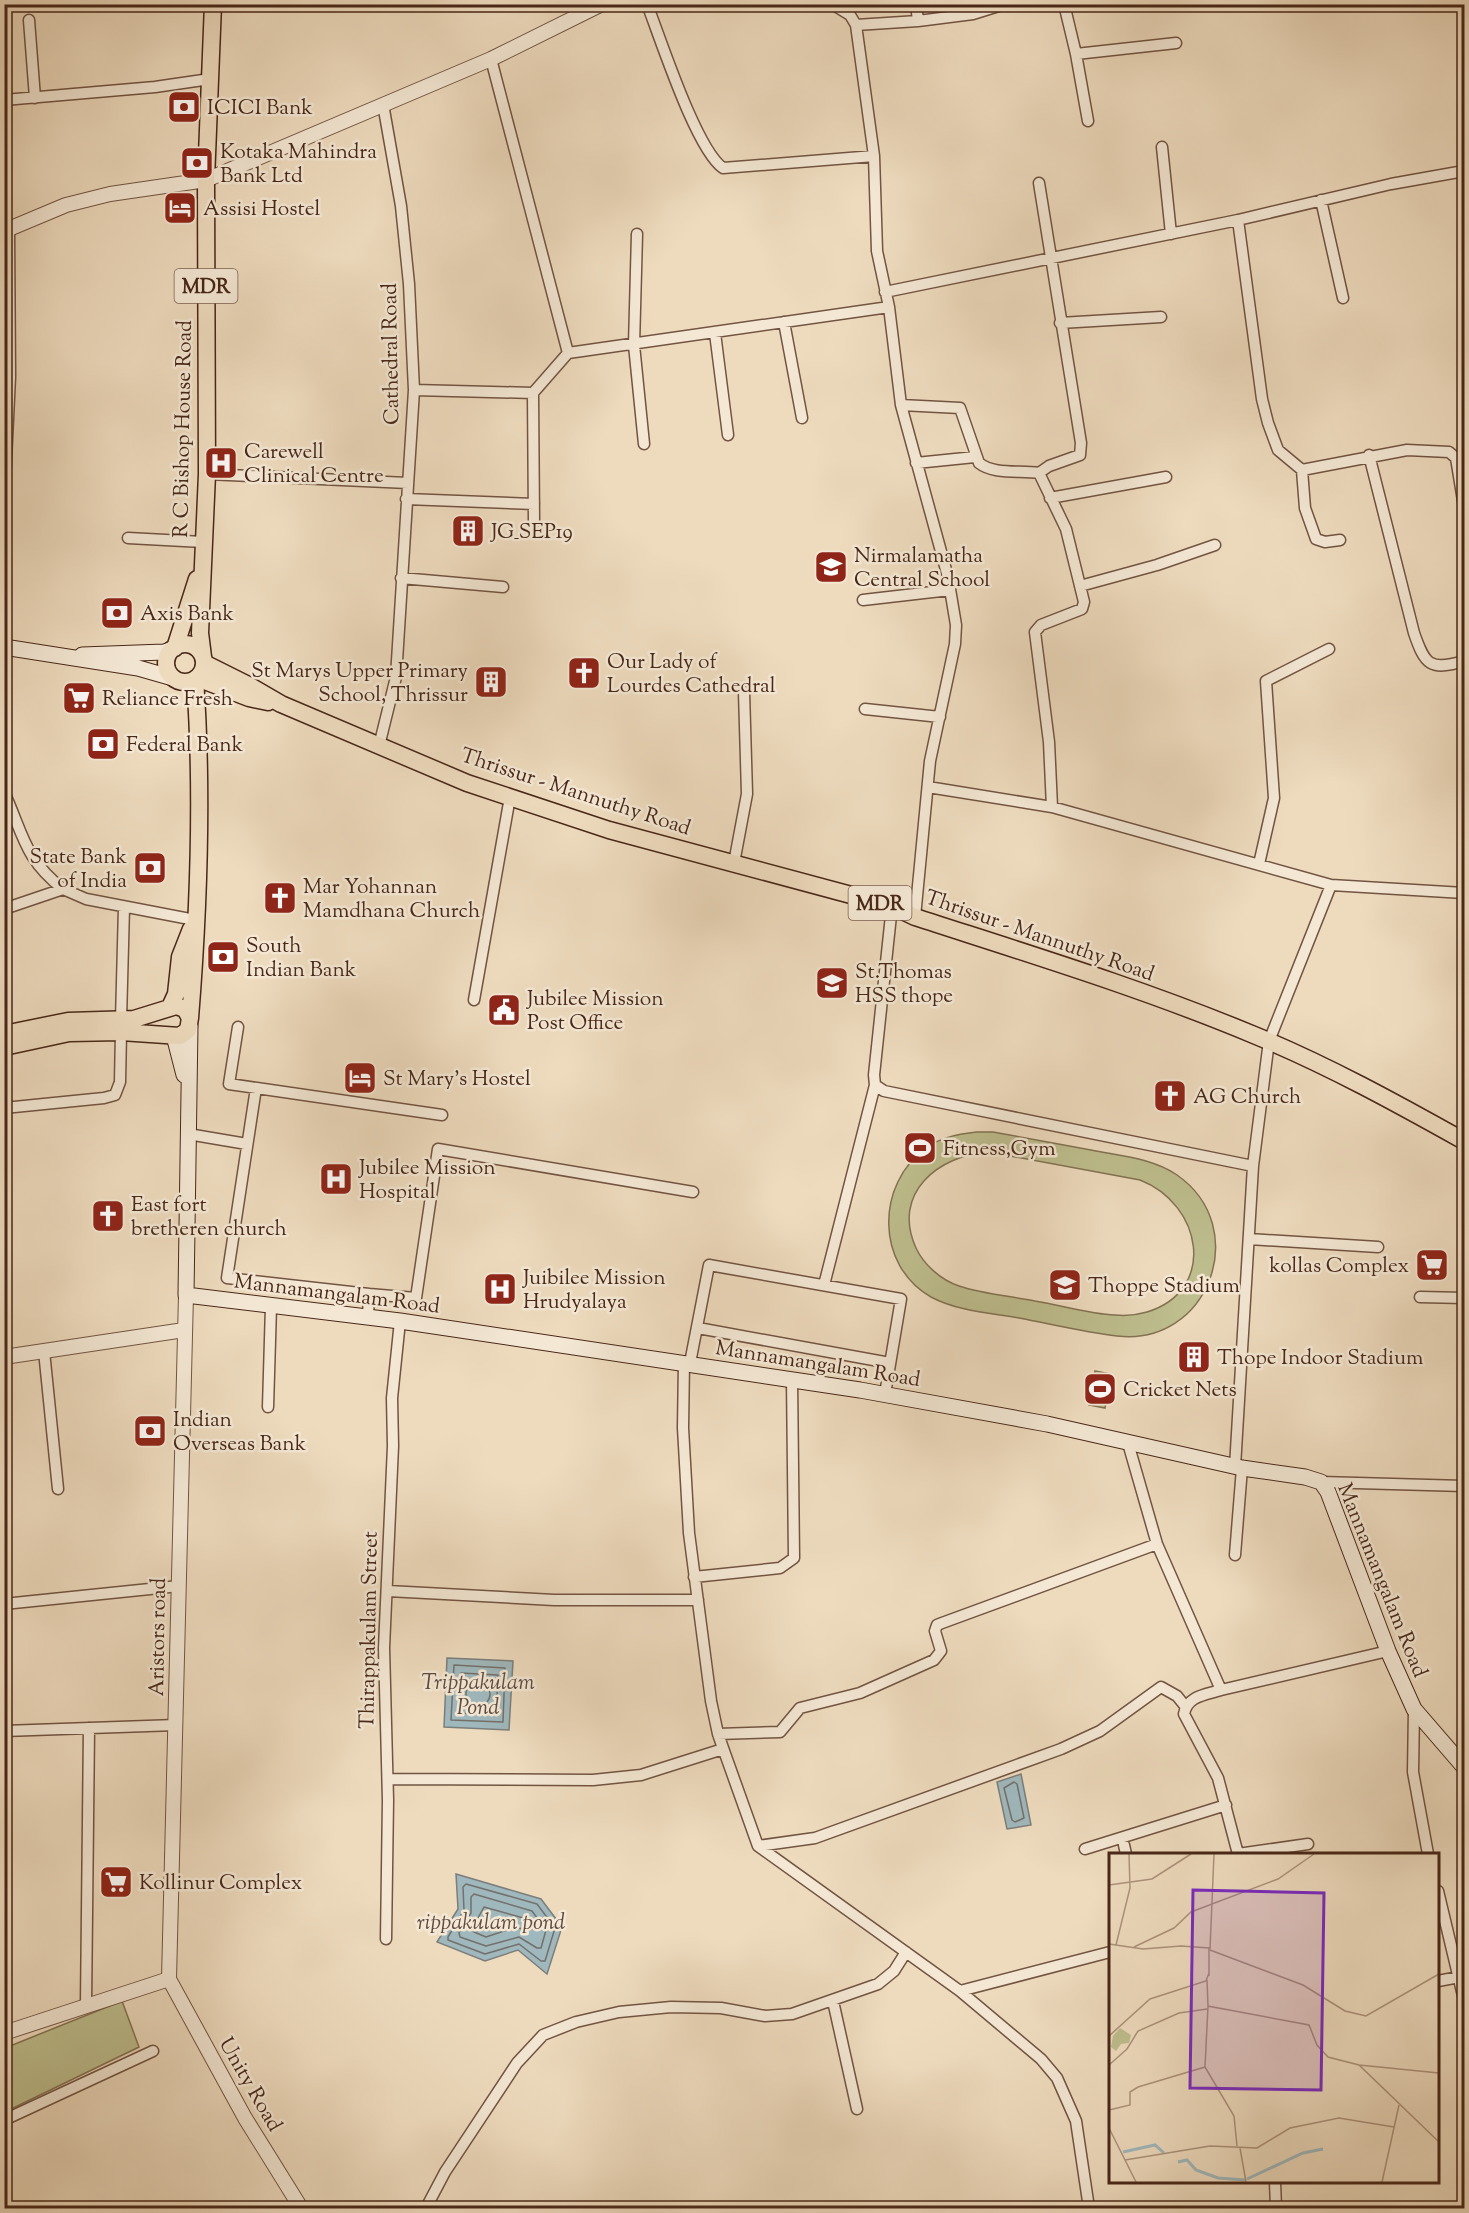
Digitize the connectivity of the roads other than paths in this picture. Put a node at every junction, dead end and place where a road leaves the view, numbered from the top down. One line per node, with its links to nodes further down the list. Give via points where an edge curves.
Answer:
1 (213, 4): 14 (main road, R C Bishop House Road / MDR)
2 (602, 4): 13 (street)
3 (647, 4): 20 (street, via 699,138 713,161 723,168)
4 (832, 4): 10 (street, via 850,15)
5 (916, 4): 9 (street)
6 (1005, 4): 9 (street, via 973,14)
7 (1064, 4): 12 (street)
8 (29, 20): 15 (street)
9 (918, 21): 10 (street)
10 (856, 25): 20 (street)
11 (1176, 43): 12 (street)
12 (1076, 54): 18 (street)
13 (491, 59): 17 (street); 38 (street)
14 (210, 79): 15 (street); 22 (main road, R C Bishop House Road / MDR)
15 (35, 98): 16 (street)
16 (4, 100)
17 (383, 104): 22 (street); 39 (street, Cathedral Road, via 401,206)
18 (1088, 121)
19 (1162, 147): 28 (street)
20 (874, 156): 30 (street, via 877,251)
21 (1464, 171): 24 (street)
22 (206, 180): 26 (street, via 110,194 66,205); 50 (main road, R C Bishop House Road / MDR)
23 (1039, 183): 29 (street)
24 (1321, 200): 25 (street); 31 (street)
25 (1238, 220): 28 (street); 48 (street, via 1268,423 1278,450)
26 (7, 230): 55 (street, via 10,377)
27 (638, 234): 37 (street)
28 (1171, 234): 29 (street)
29 (1050, 259): 30 (street); 35 (street)
30 (885, 292): 32 (street)
31 (1343, 298)
32 (889, 307): 34 (street); 41 (street)
33 (1161, 317): 35 (street)
34 (784, 322): 36 (street); 42 (street)
35 (1060, 323): 49 (street, via 1082,443 1080,455)
36 (715, 333): 37 (street); 43 (street)
37 (634, 345): 38 (street); 44 (street)
38 (568, 353): 40 (street)
39 (414, 390): 40 (street); 52 (street, Cathedral Road)
40 (533, 393): 56 (street)
41 (902, 405): 46 (street, via 960,408); 47 (street)
42 (802, 418)
43 (728, 435)
44 (644, 444)
45 (1369, 455): 48 (street); 57 (street, via 1407,450 1449,452 1456,458); 73 (street, via 1423,658 1434,666)
46 (975, 457): 47 (street); 49 (street, via 986,469)
47 (916, 463): 67 (street)
48 (1302, 470): 60 (street, via 1305,507 1313,534 1325,542)
49 (1039, 473): 53 (street)
50 (207, 474): 52 (street); 61 (main road, R C Bishop House Road / MDR)
51 (1166, 477): 53 (street)
52 (408, 483): 54 (street, Cathedral Road)
53 (1050, 498): 66 (street, via 1066,529)
54 (406, 499): 56 (street); 64 (street, Cathedral Road)
55 (4, 502)
56 (534, 504): 58 (street)
57 (1464, 507)
58 (534, 522)
59 (128, 538): 61 (street)
60 (1340, 540)
61 (203, 542): 63 (main road, R C Bishop House Road / MDR)
62 (1215, 545): 66 (street)
63 (201, 567): 70 (main road); 74 (main road, via 200,633)
64 (401, 578): 65 (street); 78 (street, Cathedral Road, via 396,677)
65 (503, 586)
66 (1080, 586): 82 (street, via 1082,609 1041,625 1035,632 1049,742)
67 (950, 590): 68 (street); 77 (street, via 955,644)
68 (863, 600)
69 (4, 646): 72 (main road, MDR)
70 (174, 648): 72 (main road, MDR, via 164,652); 74 (main road, via 191,645); 74 (main road, via 167,660 169,673)
71 (1329, 649): 84 (street, via 1266,681 1274,798)
72 (64, 657): 74 (main road, MDR)
73 (1464, 661)
74 (192, 673): 78 (main road, Thrissur - Mannuthy Road / MDR, via 250,686 280,704); 92 (main road, via 200,746)
75 (744, 692): 83 (street, via 747,794)
76 (865, 709): 77 (street)
77 (940, 717): 79 (street)
78 (379, 746): 81 (main road, Thrissur - Mannuthy Road / MDR)
79 (928, 787): 82 (street); 91 (street)
80 (4, 792): 86 (street, via 26,847 40,869)
81 (510, 797): 83 (main road, Thrissur - Mannuthy Road / MDR, via 609,830); 93 (street)
82 (1052, 807): 84 (street)
83 (734, 863): 88 (main road, Thrissur - Mannuthy Road / MDR)
84 (1259, 864): 85 (street)
85 (1331, 885): 87 (street); 100 (street)
86 (63, 889): 89 (street, via 86,899); 90 (street)
87 (1464, 893)
88 (892, 906): 91 (main road, Thrissur - Mannuthy Road / MDR); 102 (street)
89 (124, 907): 92 (street); 96 (street)
90 (4, 909)
91 (915, 917): 100 (main road, Thrissur - Mannuthy Road / MDR, via 1122,985)
92 (195, 920): 94 (main road, via 180,957 176,994); 95 (main road)
93 (474, 1000)
94 (168, 1008): 95 (main road, via 185,1009); 96 (main road); 99 (main road, via 160,1017 161,1026)
95 (190, 1022): 99 (main road, via 184,1033); 104 (main road)
96 (121, 1026): 98 (main road, via 68,1021); 99 (main road); 101 (main road); 105 (street, via 120,1082 115,1095)
97 (238, 1028): 103 (street, via 229,1084)
98 (4, 1034)
99 (172, 1036): 104 (main road)
100 (1269, 1041): 108 (main road, Thrissur - Mannuthy Road / MDR, via 1386,1097); 110 (street)
101 (4, 1047)
102 (875, 1085): 110 (street, via 884,1091); 114 (street)
103 (256, 1088): 106 (street); 109 (street)
104 (189, 1093): 107 (main road)
105 (4, 1108)
106 (442, 1114)
107 (188, 1134): 109 (street); 116 (main road)
108 (1464, 1142)
109 (247, 1144): 115 (street, via 227,1278)
110 (1253, 1166): 112 (street)
111 (693, 1192): 115 (street, via 438,1149 416,1298)
112 (1249, 1239): 113 (street); 132 (street)
113 (1378, 1247)
114 (824, 1285): 122 (street, via 709,1265); 127 (street, via 901,1299)
115 (369, 1294): 120 (street)
116 (186, 1295): 119 (main road, Mannamangalam Road); 123 (street, Aristors road)
117 (1420, 1297): 118 (street)
118 (1464, 1298)
119 (271, 1306): 120 (main road, Mannamangalam Road); 130 (street)
120 (368, 1317): 121 (main road, Mannamangalam Road)
121 (400, 1321): 126 (main road, Mannamangalam Road); 140 (street, Thirappakulam Street, via 392,1398)
122 (698, 1328): 126 (street); 127 (street)
123 (184, 1330): 124 (street); 139 (street, Aristors road)
124 (44, 1352): 125 (street); 135 (street)
125 (4, 1357)
126 (687, 1363): 128 (main road, Mannamangalam Road); 138 (street, via 685,1467)
127 (890, 1363): 129 (street)
128 (792, 1379): 129 (main road, Mannamangalam Road); 138 (street, via 794,1558 780,1568)
129 (885, 1395): 131 (main road, Mannamangalam Road)
130 (267, 1407)
131 (1128, 1443): 132 (main road, Mannamangalam Road); 136 (street)
132 (1238, 1468): 133 (main road, Mannamangalam Road); 137 (street)
133 (1321, 1482): 134 (street); 143 (main road, Mannamangalam Road, via 1328,1491)
134 (1464, 1486)
135 (58, 1489)
136 (1157, 1544): 144 (street); 150 (street, via 937,1625 941,1651 934,1660 860,1693 800,1708 780,1732)
137 (1234, 1555)
138 (694, 1577): 141 (street)
139 (179, 1586): 142 (street); 147 (street, Aristors road)
140 (388, 1591): 141 (street, via 586,1601); 153 (street, Thirappakulam Street, via 384,1648)
141 (698, 1600): 150 (street)
142 (4, 1604)
143 (1388, 1651): 144 (street); 146 (main road, Mannamangalam Road)
144 (1221, 1690): 145 (street, via 1192,1698)
145 (1185, 1706): 154 (street, via 1184,1714 1218,1779); 156 (street, via 1161,1687 1100,1731 1061,1749 816,1838)
146 (1414, 1708): 152 (main road, Mannamangalam Road); 160 (street, via 1413,1772)
147 (176, 1725): 148 (street); 168 (street, Aristors road)
148 (89, 1728): 149 (street); 173 (street)
149 (4, 1731)
150 (718, 1734): 151 (street)
151 (723, 1749): 153 (street, via 641,1775 593,1780); 156 (street)
152 (1464, 1767)
153 (388, 1779): 164 (street, Thirappakulam Street)
154 (1226, 1805): 157 (street); 158 (street)
155 (1308, 1844): 159 (street)
156 (758, 1846): 165 (street)
157 (1085, 1849)
158 (1238, 1853)
159 (1245, 1853)
160 (1428, 1853)
161 (1439, 1898): 162 (street)
162 (1449, 1934): 163 (street); 167 (street)
163 (1439, 1936)
164 (386, 1939)
165 (906, 1952): 170 (street); 172 (street, via 894,1971 878,1984)
166 (1109, 1952): 170 (street)
167 (1459, 1977): 169 (street); 171 (street)
168 (169, 1979): 173 (street); 179 (street, Unity Road, via 245,2118)
169 (1439, 1981)
170 (960, 1991): 181 (street, via 1041,2059 1057,2078 1076,2121)
171 (1464, 2000)
172 (833, 2001): 176 (street); 180 (street, via 792,2014 765,2016 722,2008 619,2012 543,2035 517,2063 445,2172)
173 (86, 2005): 174 (street)
174 (4, 2033)
175 (153, 2051): 177 (street)
176 (857, 2109)
177 (4, 2120)
178 (1275, 2183): 182 (street)
179 (301, 2208)
180 (426, 2208)
181 (1089, 2208)
182 (1276, 2208)

